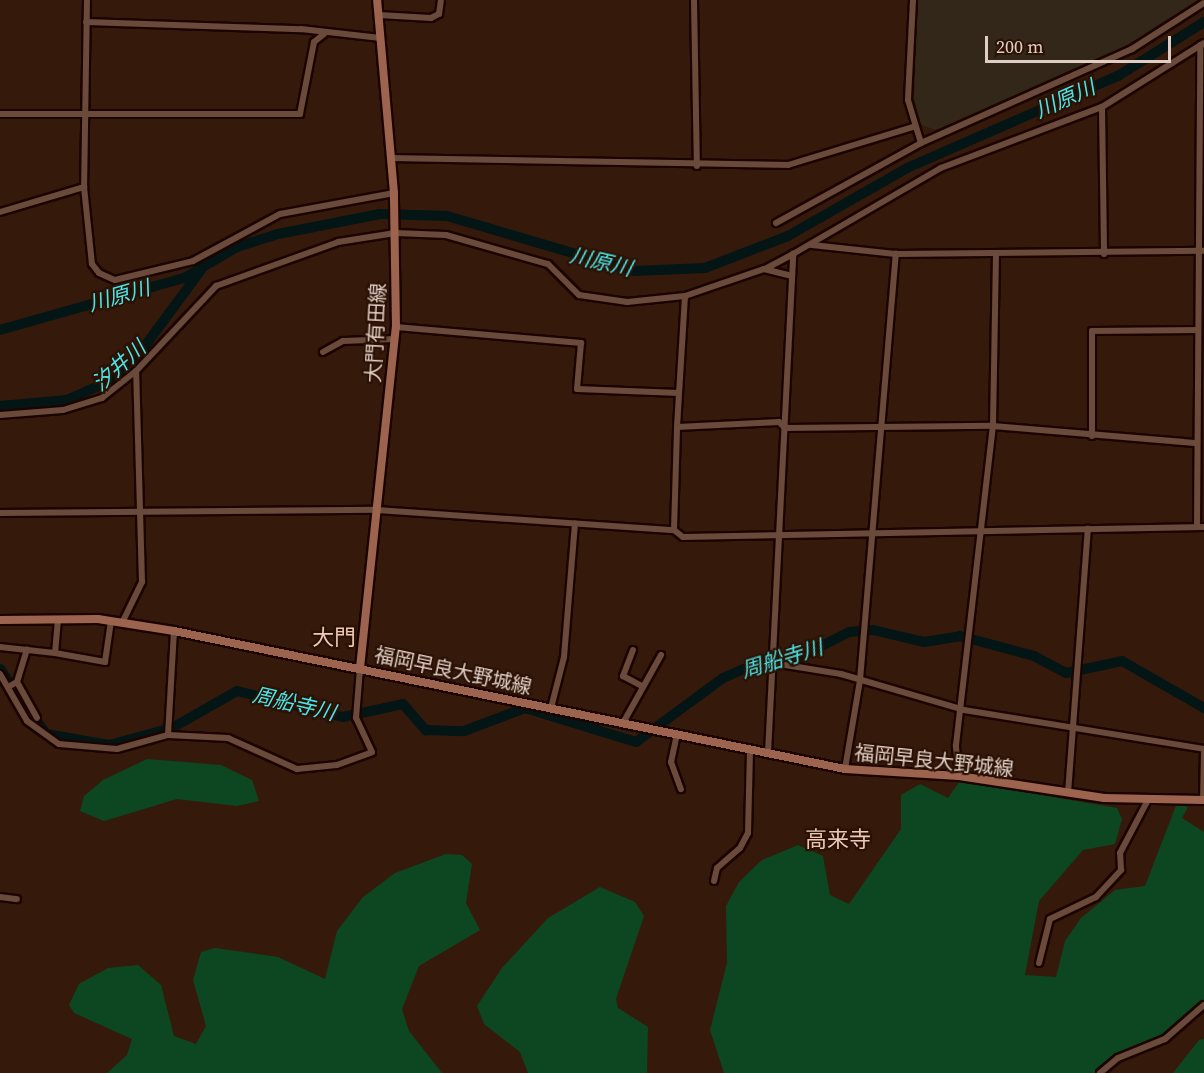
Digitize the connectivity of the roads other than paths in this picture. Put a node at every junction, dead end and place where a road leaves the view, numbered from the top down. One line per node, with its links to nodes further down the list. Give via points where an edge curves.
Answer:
1 (87, 0): 8 (street)
2 (377, 0): 7 (main road, 大門有田線)
3 (441, 0): 7 (street, via 439,14 431,18)
4 (694, 0): 18 (street)
5 (914, 0): 15 (street, via 908,86)
6 (1204, 3): 16 (street, via 1132,49)
7 (379, 15): 10 (main road, 大門有田線)
8 (86, 22): 9 (street); 13 (street)
9 (324, 34): 10 (street); 13 (street, via 314,42 300,114)
10 (380, 39): 17 (main road, 大門有田線)
11 (1202, 44): 12 (street); 21 (street)
12 (1102, 107): 25 (street, via 941,168); 30 (street)
13 (82, 112): 14 (street); 19 (street)
14 (0, 114)
15 (913, 127): 16 (street); 18 (street, via 788,165)
16 (921, 142): 23 (street)
17 (392, 158): 18 (street); 20 (main road, 大門有田線)
18 (697, 166)
19 (84, 187): 20 (street, via 92,264 110,280 193,261 280,214); 22 (street)
20 (394, 198): 24 (main road, 大門有田線)
21 (1202, 198): 26 (street)
22 (0, 212)
23 (776, 223)
24 (395, 229): 33 (street, via 446,235 548,264 579,295 627,302); 35 (main road, 大門有田線); 39 (street, via 338,242 216,286)
25 (812, 245): 28 (street); 29 (street)
26 (1201, 251): 30 (street); 34 (street)
27 (996, 253): 29 (street); 30 (street); 42 (street)
28 (793, 254): 31 (street); 32 (street)
29 (896, 254): 44 (street)
30 (1104, 254)
31 (764, 269): 32 (street); 33 (street)
32 (792, 276): 45 (street)
33 (685, 296): 40 (street)
34 (1201, 318): 36 (street)
35 (396, 327): 37 (main road, 大門有田線); 40 (street, via 581,343 578,390)
36 (1198, 330): 46 (street, via 1092,331); 47 (street)
37 (395, 339): 38 (street, via 343,340); 48 (main road, 大門有田線)
38 (323, 352)
39 (136, 371): 41 (street, via 87,404); 49 (street)
40 (680, 393): 43 (street)
41 (0, 415)
42 (993, 426): 44 (street); 46 (street); 55 (street)
43 (677, 427): 45 (street, via 779,422); 54 (street)
44 (883, 427): 45 (street); 56 (street)
45 (784, 428): 57 (street)
46 (1092, 436): 47 (street)
47 (1197, 443): 52 (street)
48 (377, 510): 49 (street); 51 (street); 69 (main road, 大門有田線)
49 (140, 512): 50 (street); 61 (street, via 142,582)
50 (0, 513)
51 (575, 523): 54 (street); 74 (street, via 564,657)
52 (1200, 527): 53 (street)
53 (1088, 529): 55 (street); 78 (street)
54 (674, 530): 57 (street, via 683,537)
55 (983, 532): 56 (street); 75 (street)
56 (874, 534): 57 (street); 71 (street)
57 (780, 537): 68 (street)
58 (58, 619): 59 (main road, 福岡早良大野城線); 60 (main road, 福岡早良大野城線); 66 (street)
59 (0, 620)
60 (111, 621): 61 (main road, 福岡早良大野城線); 66 (street, via 105,662)
61 (122, 623): 62 (main road, 福岡早良大野城線)
62 (174, 631): 69 (main road, 福岡早良大野城線); 80 (street, via 165,726)
63 (0, 647): 64 (street)
64 (27, 650): 66 (street); 72 (street)
65 (633, 650): 73 (street, via 623,676)
66 (55, 653)
67 (661, 655): 73 (street)
68 (773, 663): 71 (street); 83 (street)
69 (360, 668): 74 (main road, 福岡早良大野城線); 80 (street, via 355,711 372,752 315,768 297,769 228,738)
70 (0, 674): 72 (street)
71 (860, 680): 75 (street); 84 (street)
72 (12, 684): 76 (street); 80 (street, via 27,721 59,744 117,749)
73 (642, 687): 77 (street)
74 (551, 708): 77 (main road, 福岡早良大野城線)
75 (964, 710): 78 (street); 85 (street, via 956,745)
76 (37, 718)
77 (623, 723): 79 (main road, 福岡早良大野城線)
78 (1070, 728): 82 (street); 87 (street)
79 (677, 734): 81 (main road, 福岡早良大野城線); 86 (street, via 672,762)
80 (168, 735)
81 (750, 749): 83 (main road, 福岡早良大野城線); 90 (street, via 748,833 740,848 717,868)
82 (1204, 751): 89 (street)
83 (768, 753): 84 (main road, 福岡早良大野城線)
84 (845, 769): 85 (main road, 福岡早良大野城線)
85 (959, 776): 87 (main road, 福岡早良大野城線)
86 (681, 789)
87 (1068, 794): 88 (main road, 福岡早良大野城線)
88 (1148, 800): 89 (main road, 福岡早良大野城線); 93 (street, via 1122,847 1121,870 1096,897 1050,919)
89 (1203, 800)
90 (714, 881)
91 (0, 897): 92 (street)
92 (17, 899)
93 (1039, 963)
94 (1204, 1005): 95 (street, via 1165,1039 1118,1058)
95 (1100, 1073)

